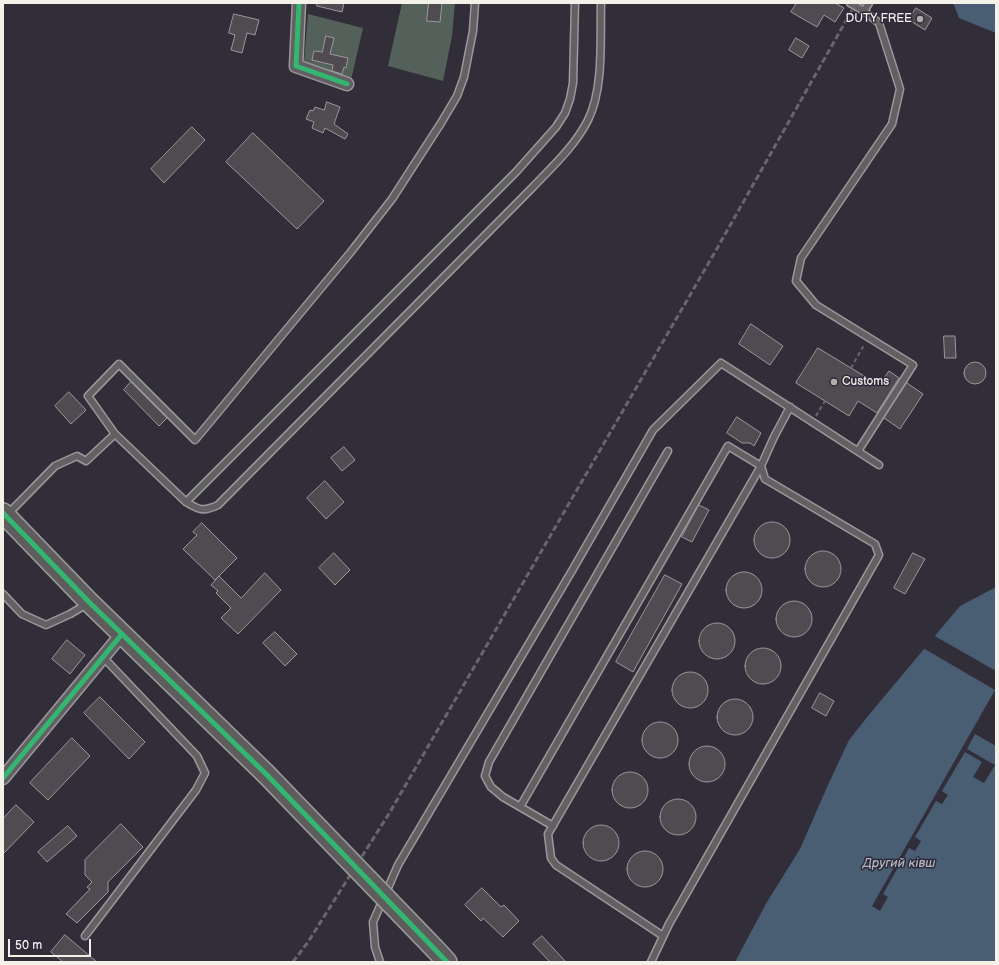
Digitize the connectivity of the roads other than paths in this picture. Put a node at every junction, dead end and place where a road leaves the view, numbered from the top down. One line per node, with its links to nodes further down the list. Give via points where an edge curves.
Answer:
1 (299, 3): 8 (street, via 296,66)
2 (475, 3): 10 (lane, via 469,58 457,96 392,199 295,320 195,440 119,364 88,396)
3 (575, 3): 15 (lane, via 573,83 565,113 556,127 516,172)
4 (601, 3): 15 (lane, via 599,79 596,97 578,138 218,505 207,510 197,509)
5 (850, 3): 7 (lane)
6 (869, 3): 7 (lane)
7 (864, 11): 12 (lane, via 878,23 900,89 892,124 801,258 796,281 816,305 913,365)
8 (347, 84)
9 (790, 407): 12 (lane); 14 (lane); 27 (lane, via 721,363 653,430 398,866 373,922 375,947)
10 (116, 434): 15 (lane); 16 (lane, via 86,461 77,456 55,466)
11 (668, 451): 22 (lane, via 489,762 485,776 491,786 502,797)
12 (858, 451): 13 (lane)
13 (879, 465)
14 (761, 466): 22 (lane, via 728,446); 23 (lane); 25 (lane, via 765,478 875,544 879,555)
15 (186, 502)
16 (5, 515): 18 (main road)
17 (3, 594): 18 (lane, via 22,614 46,625)
18 (89, 602): 19 (main road)
19 (122, 634): 20 (street); 26 (main road, bridge, via 266,774)
20 (103, 657): 21 (street); 24 (lane, via 197,756 206,773 196,790)
21 (3, 778)
22 (520, 807): 23 (lane)
23 (553, 826): 25 (lane, via 548,834 551,858 556,865)
24 (85, 936)
25 (663, 936): 28 (lane)
26 (441, 956)
27 (380, 962)
28 (651, 962)

